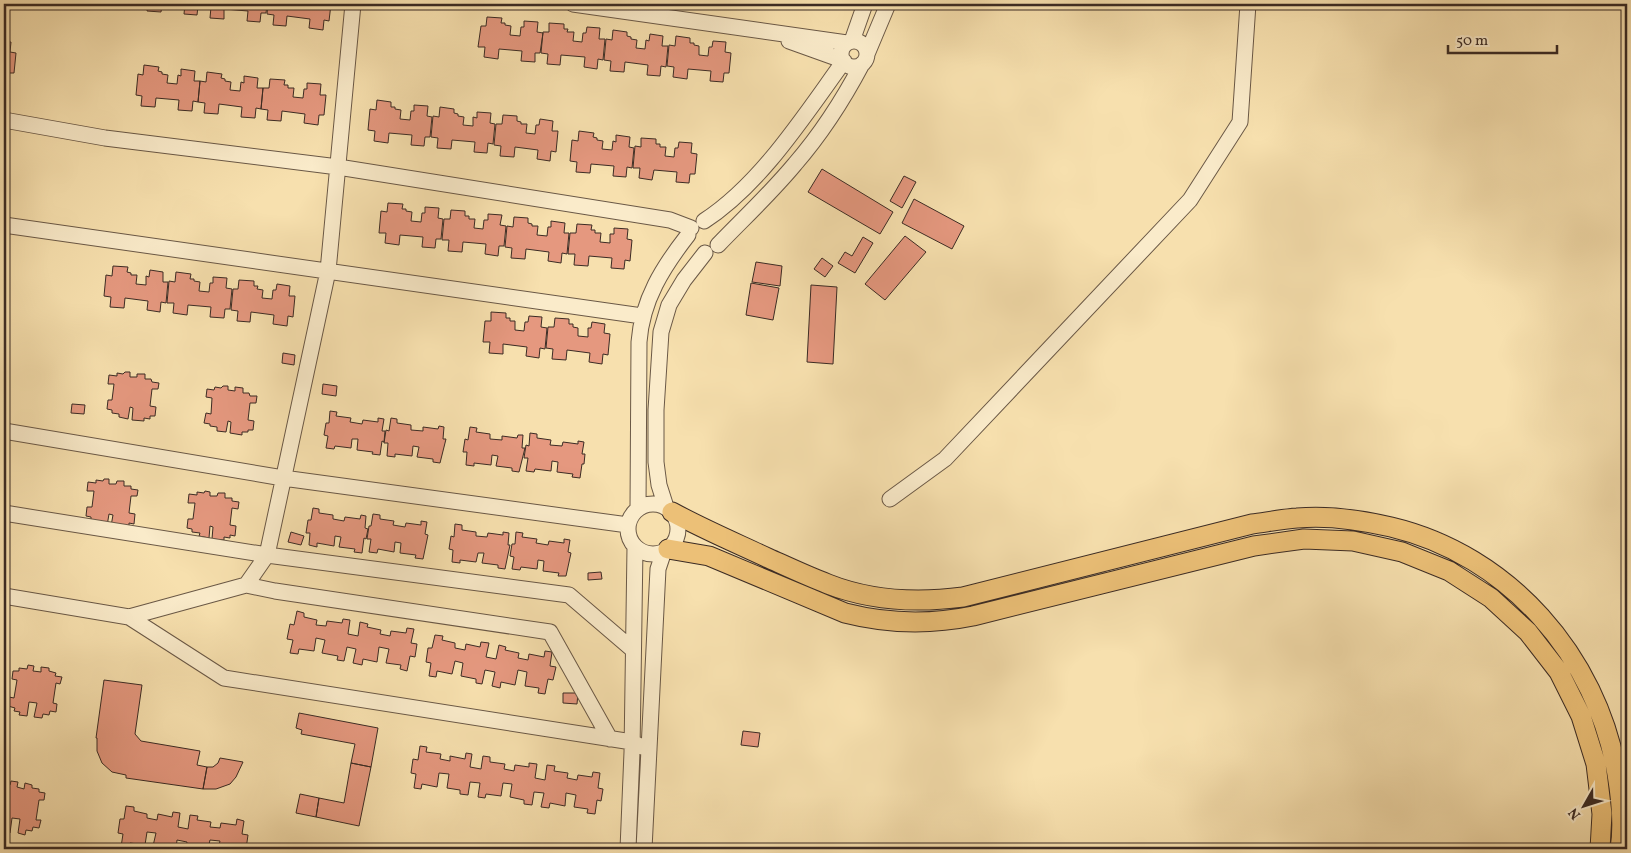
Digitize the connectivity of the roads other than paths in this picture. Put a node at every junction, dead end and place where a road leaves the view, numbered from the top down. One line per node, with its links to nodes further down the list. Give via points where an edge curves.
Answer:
1 (353, 4): 11 (street)
2 (573, 4): 6 (street)
3 (866, 4): 7 (street)
4 (888, 4): 8 (street)
5 (1248, 4): 19 (street, via 1240,122 1190,200 945,459)
6 (764, 32): 7 (street); 9 (street)
7 (849, 42): 8 (street, via 863,44); 9 (street, via 842,49)
8 (864, 59): 9 (street, via 854,67); 14 (street, via 834,112 796,164)
9 (843, 60): 13 (street, via 770,159 731,200)
10 (4, 120): 11 (street, via 105,138)
11 (338, 167): 13 (street, via 670,220); 15 (street)
12 (4, 225): 15 (street)
13 (694, 228): 14 (street, via 689,240 693,248); 14 (street, via 713,224 719,231 720,236); 16 (street, via 659,277)
14 (711, 249): 21 (street, via 684,280 669,305 661,332 656,462 659,485)
15 (328, 272): 16 (street); 18 (street)
16 (642, 316): 20 (street)
17 (4, 431): 18 (street)
18 (283, 478): 23 (street); 26 (street)
19 (890, 499)
20 (638, 508): 21 (street, via 656,504); 23 (street)
21 (669, 510): 25 (street, via 678,528 677,536); 37 (main road, via 710,532 828,584 865,596 904,600 962,597 1252,524 1298,518 1345,519 1391,527 1436,542 1477,564 1515,591 1548,624 1576,662 1598,704 1612,749 1620,795)
22 (4, 514): 26 (street)
23 (628, 525): 24 (street)
24 (635, 547): 25 (street, via 649,554); 30 (street)
25 (666, 550): 33 (street, via 658,570); 36 (main road, via 710,556 845,613 909,623 974,616 1254,546 1304,539 1353,541 1402,552 1449,571 1491,598 1528,632 1558,672 1581,716 1596,764 1602,814)
26 (267, 555): 27 (street); 30 (street, via 569,595)
27 (246, 585): 29 (street); 31 (street, via 550,632)
28 (4, 596): 29 (street)
29 (129, 617): 31 (street, via 224,678)
30 (632, 649): 32 (street)
31 (610, 739): 32 (street)
32 (632, 742): 33 (street); 34 (street)
33 (649, 750): 35 (street)
34 (628, 849)
35 (644, 849)
36 (1600, 849)
37 (1620, 849)

